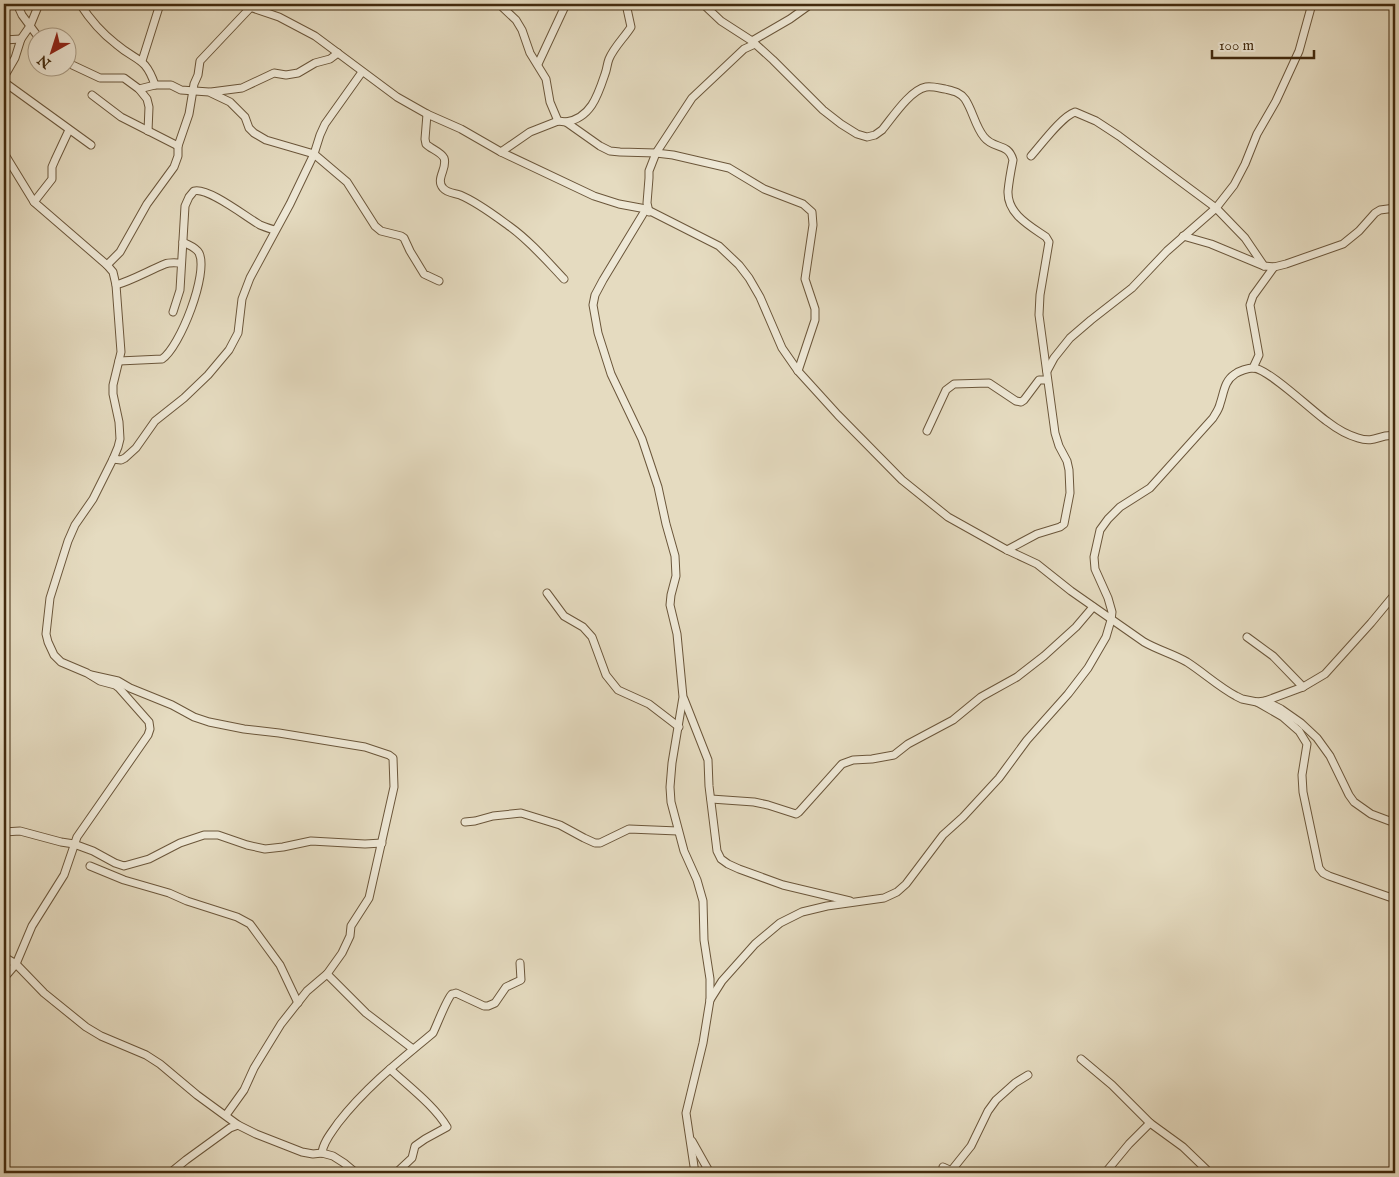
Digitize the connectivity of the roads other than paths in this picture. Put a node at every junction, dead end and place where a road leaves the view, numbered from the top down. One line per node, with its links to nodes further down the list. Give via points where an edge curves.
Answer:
1 (17, 4): 13 (street)
2 (39, 4): 13 (street)
3 (80, 4): 18 (street, via 111,40)
4 (160, 4): 18 (street)
5 (241, 4): 12 (street)
6 (499, 4): 19 (street, via 516,20)
7 (566, 4): 19 (street)
8 (626, 4): 31 (street, via 631,28 609,60 590,109 574,121)
9 (703, 4): 16 (street)
10 (811, 4): 16 (street)
11 (1312, 4): 42 (street, via 1299,51 1276,101 1234,185)
12 (250, 7): 17 (street, via 294,24); 26 (street, via 200,61)
13 (30, 26): 14 (street)
14 (22, 39): 15 (street); 22 (street)
15 (4, 40)
16 (753, 43): 37 (street, via 692,98); 59 (street, via 823,110 857,134 867,137 882,130 917,90 932,86 958,92 962,96 984,138 1008,150 1011,155 1008,193 1014,211 1049,242 1039,315)
17 (338, 53): 21 (street); 27 (street, via 298,73 274,73 242,88)
18 (142, 61): 24 (street)
19 (538, 64): 30 (street)
20 (78, 68): 25 (street, via 100,78 124,78)
21 (362, 72): 29 (street); 39 (street, via 329,117)
22 (4, 77)
23 (4, 82): 32 (street)
24 (155, 86): 25 (street); 26 (street, via 171,85 181,90)
25 (139, 89): 33 (street, via 149,107)
26 (193, 90): 27 (street); 35 (street)
27 (209, 92): 39 (street, via 241,111 254,133 266,140)
28 (92, 95): 33 (street, via 121,117)
29 (428, 114): 36 (street); 52 (street, via 425,139 426,144 444,159 440,181 443,189 467,198 510,226)
30 (558, 121): 31 (street); 36 (street, via 530,132)
31 (566, 122): 37 (street, via 610,151)
32 (69, 130): 34 (street); 41 (street, via 52,167 52,179)
33 (148, 131): 35 (street)
34 (91, 145)
35 (178, 146): 49 (street, via 174,167 147,204 120,252)
36 (501, 152): 44 (street, via 594,196)
37 (656, 152): 44 (street, via 649,171); 58 (street, via 729,168 764,188 803,204 812,212 805,279 815,309 815,320)
38 (4, 153): 41 (street)
39 (314, 154): 45 (street); 53 (street, via 347,182 375,226 404,238 424,274)
40 (1031, 156): 42 (street, via 1058,124 1075,112 1119,136)
41 (34, 202): 49 (street)
42 (1216, 208): 46 (street); 50 (street, via 1245,238)
43 (1395, 208): 51 (street, via 1375,213 1343,244)
44 (647, 210): 58 (street, via 719,246 739,265 760,296 782,348); 72 (street, via 595,294 593,305 611,374 642,439 658,487 674,551 676,572 670,605 677,634)
45 (275, 230): 47 (street, via 261,226 220,200 197,190 188,196 185,206); 63 (street, via 246,287 238,332 230,350 184,398 155,421 130,454 121,460)
46 (1183, 236): 50 (street); 59 (street, via 1132,288 1070,338)
47 (183, 242): 48 (street); 56 (street, via 197,250 202,265 194,304 182,329 162,359)
48 (181, 263): 54 (street, via 165,264); 55 (street, via 180,290)
49 (107, 265): 54 (street, via 113,272)
50 (1264, 266): 51 (street)
51 (1274, 266): 57 (street, via 1250,305 1258,356)
52 (564, 279)
53 (439, 281)
54 (116, 285): 56 (street)
55 (173, 312)
56 (119, 362): 63 (street, via 113,394 120,439)
57 (1253, 368): 62 (street, via 1261,370 1344,432 1368,441); 68 (street, via 1230,377 1213,418 1150,488 1120,507 1100,530 1094,557 1095,569 1111,606)
58 (798, 371): 64 (street, via 902,480 948,517)
59 (1047, 371): 60 (street)
60 (1048, 380): 61 (street, via 1039,380 1021,402 989,383 954,384 946,390); 64 (street, via 1055,433 1069,470 1066,518 1060,527 1037,534)
61 (927, 432)
62 (1395, 436)
63 (113, 460): 70 (street, via 75,526 54,585 46,634 54,655 61,662)
64 (1007, 550): 67 (street, via 1036,564)
65 (547, 593): 75 (street, via 564,616 583,627 592,637 611,683 618,690 649,704)
66 (1395, 594): 71 (street, via 1330,669)
67 (1094, 607): 68 (street); 76 (street, via 1044,656 1016,677 981,696 953,720 894,755 842,764 800,812 796,814 754,802)
68 (1111, 620): 74 (street, via 1149,645 1188,662 1229,692); 85 (street, via 1106,637 1083,675 999,778 943,835 906,884 884,898)
69 (1247, 637): 71 (street, via 1273,656)
70 (90, 674): 81 (street, via 118,681 209,722 365,747 389,755 394,761 394,787); 82 (street, via 119,688 147,719 150,729)
71 (1303, 687): 73 (street)
72 (683, 697): 75 (street); 76 (street, via 708,760)
73 (1265, 701): 74 (street); 78 (street, via 1291,716 1317,738 1354,802 1371,814)
74 (1257, 702): 84 (street, via 1294,726 1307,744 1303,792 1319,868 1328,876)
75 (679, 727): 79 (street, via 670,787)
76 (711, 799): 85 (street, via 717,851 721,859 783,885)
77 (464, 822): 79 (street, via 522,813 600,843 629,829)
78 (1395, 823)
79 (678, 831): 91 (street, via 703,901)
80 (4, 832): 82 (street, via 20,831)
81 (382, 843): 82 (street, via 311,841 265,849 218,835 204,835 149,859 124,866); 89 (street, via 369,898 351,926 342,953)
82 (74, 844): 88 (street, via 64,875 32,926)
83 (90, 866): 92 (street, via 244,920 280,965)
84 (1395, 899)
85 (855, 902): 91 (street, via 802,912 780,922 755,944 722,981)
86 (4, 957): 88 (street)
87 (520, 963): 93 (street, via 521,980 506,987 492,1005 484,1006 452,994 433,1033)
88 (16, 964): 90 (street); 97 (street, via 44,993 86,1027 166,1068)
89 (327, 974): 92 (street); 93 (street, via 366,1013)
90 (4, 978)
91 (710, 1000): 100 (street, via 686,1113)
92 (298, 1003): 97 (street, via 280,1024 244,1090)
93 (413, 1049): 95 (street)
94 (1081, 1059): 98 (street)
95 (390, 1069): 101 (street, via 350,1108 325,1143); 106 (street, via 440,1116 447,1127 415,1146 412,1158)
96 (1028, 1075): 103 (street, via 996,1100)
97 (226, 1115): 99 (street)
98 (1150, 1123): 109 (street); 110 (street, via 1183,1147)
99 (238, 1125): 101 (street, via 302,1152); 104 (street)
100 (689, 1135): 107 (street); 108 (street)
101 (322, 1153): 105 (street, via 333,1156)
102 (943, 1167): 103 (street)
103 (954, 1172)
104 (170, 1173)
105 (356, 1173)
106 (396, 1173)
107 (695, 1173)
108 (710, 1173)
109 (1105, 1173)
110 (1210, 1173)

